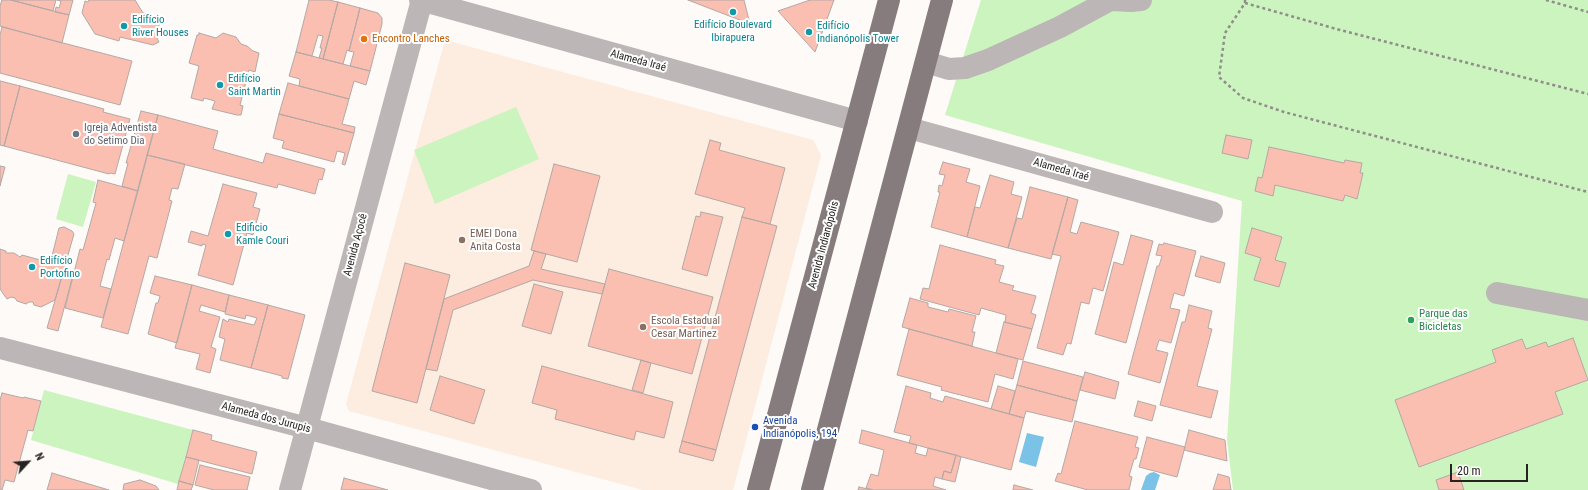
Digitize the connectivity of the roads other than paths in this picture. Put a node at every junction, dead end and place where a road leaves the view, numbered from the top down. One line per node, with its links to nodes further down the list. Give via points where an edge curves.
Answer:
1 (421, 0): 7 (street, Alameda Iraé); 13 (street, Avenida Açocê)
2 (889, 0): 7 (main road, Avenida Indianópolis)
3 (942, 0): 6 (main road)
4 (1111, 0): 5 (street); 6 (street, via 1060,27 965,68 948,69)
5 (1141, 0)
6 (926, 62): 8 (main road)
7 (857, 121): 16 (main road, Avenida Indianópolis)
8 (909, 128): 9 (street, Alameda Iraé); 17 (main road)
9 (1212, 212)
10 (1497, 293): 11 (street)
11 (1588, 310)
12 (0, 348): 13 (street, Alameda dos Jurupis)
13 (307, 428): 14 (street, Avenida Açocê); 15 (street, Alameda dos Jurupis)
14 (290, 490)
15 (530, 490)
16 (758, 490)
17 (812, 490)

